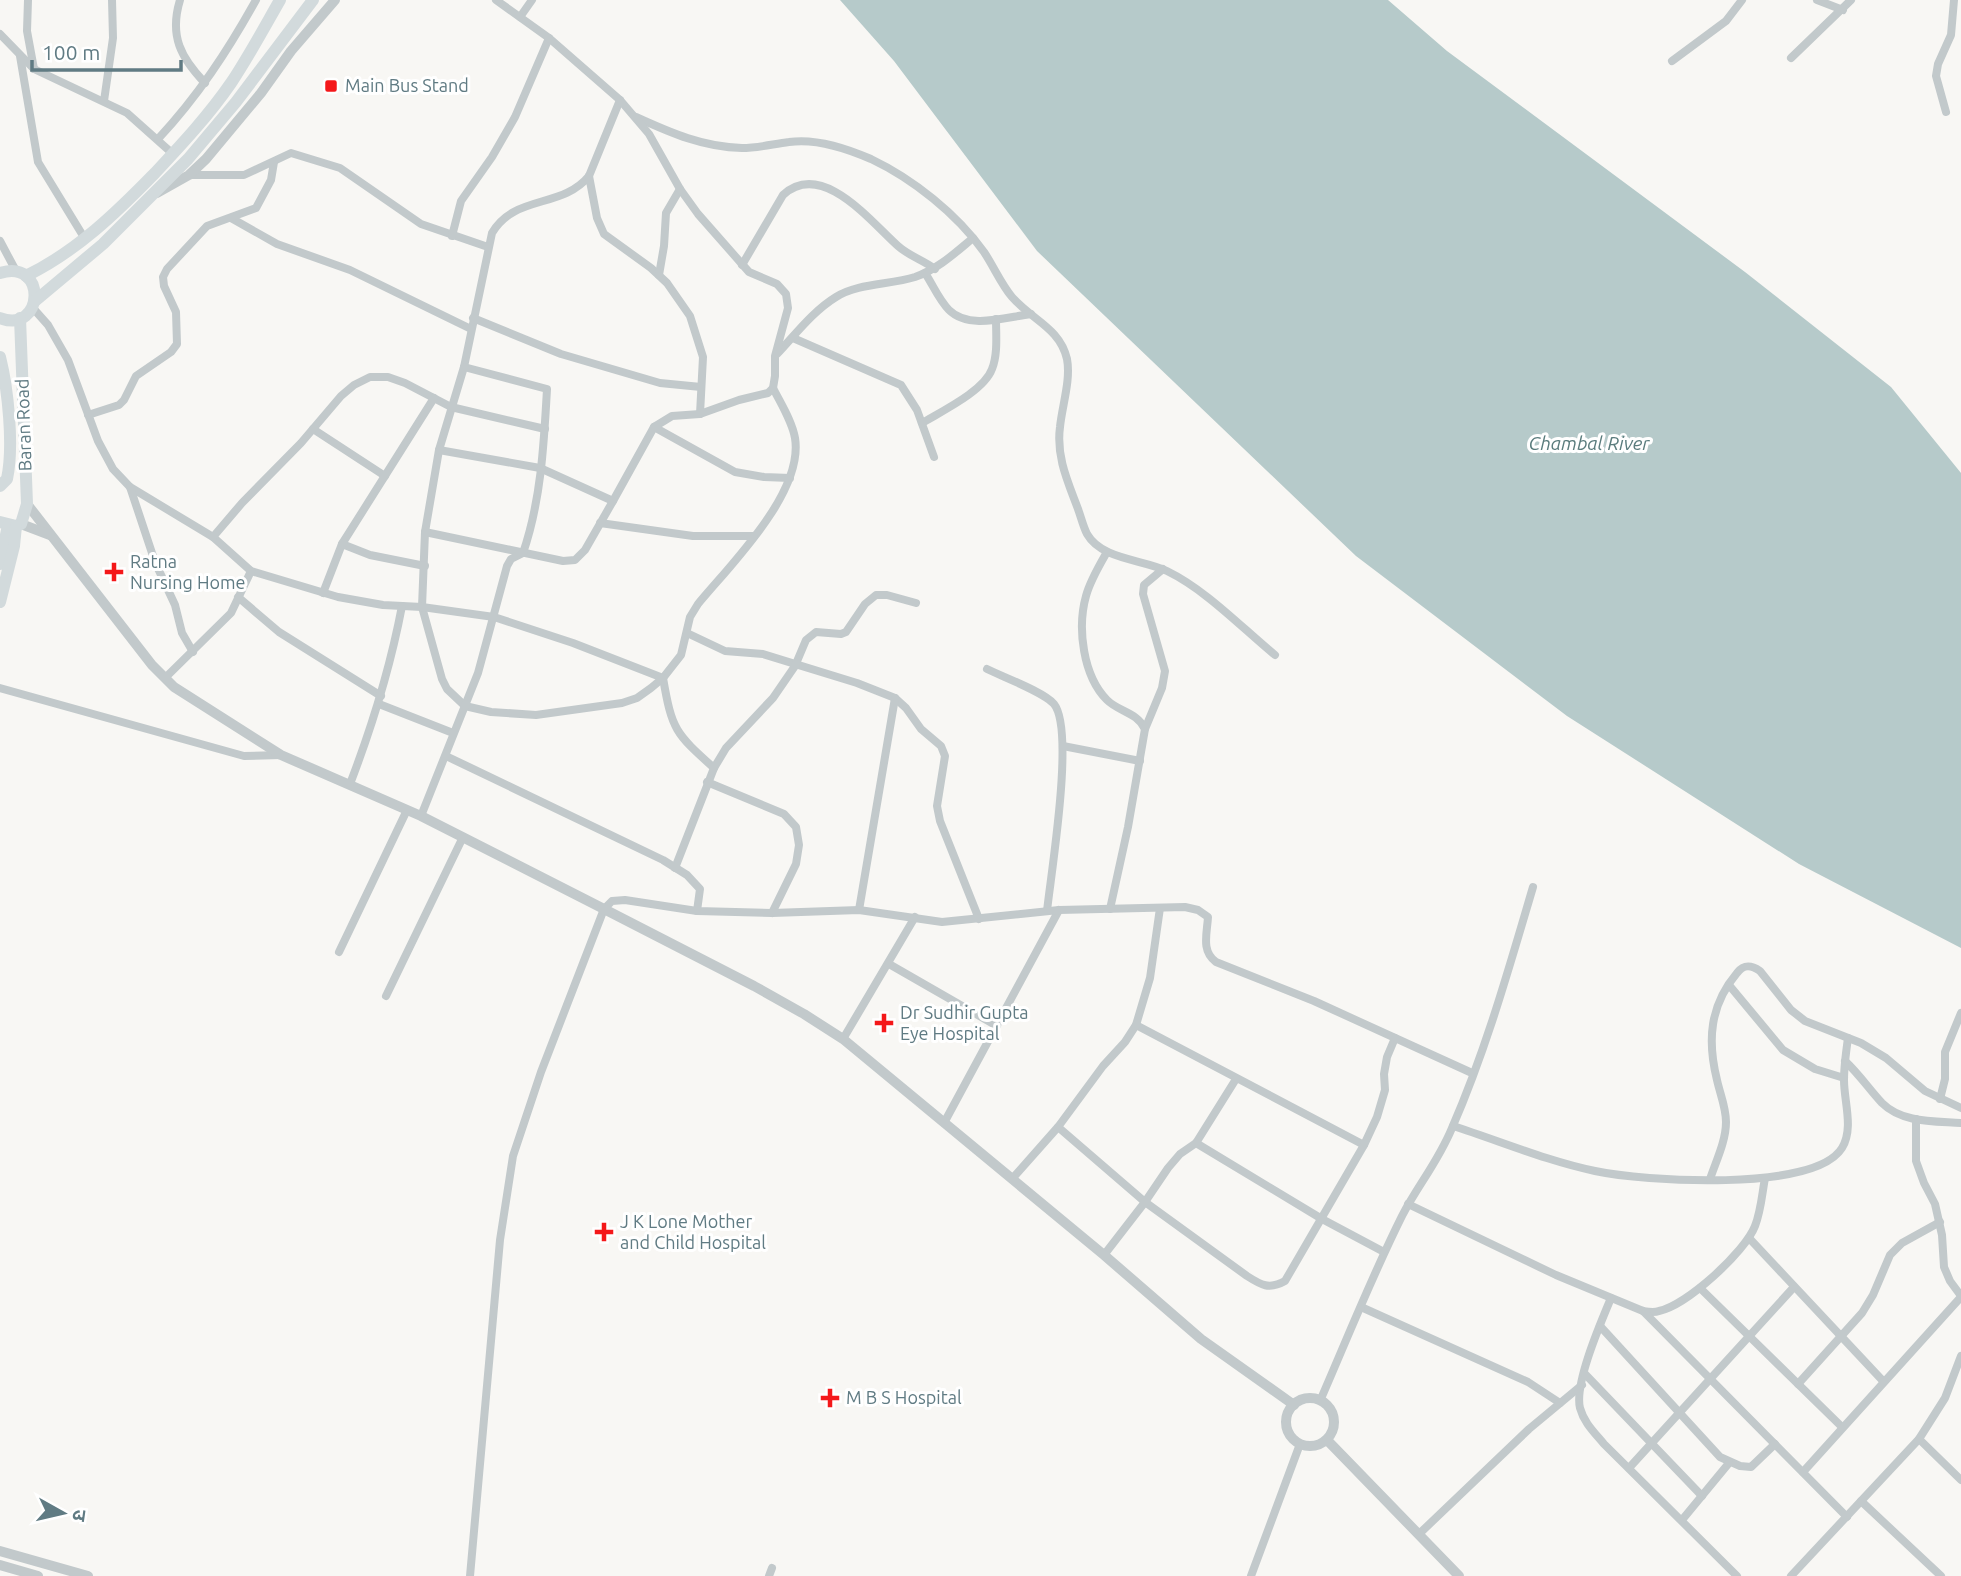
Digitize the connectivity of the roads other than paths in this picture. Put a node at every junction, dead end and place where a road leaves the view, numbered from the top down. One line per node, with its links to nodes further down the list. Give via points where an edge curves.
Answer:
1 (28, 0): 21 (street, via 27,32)
2 (112, 0): 24 (street, via 113,38)
3 (180, 0): 22 (street, via 178,43 187,64)
4 (256, 0): 22 (street)
5 (280, 0): 28 (main road, via 229,86)
6 (313, 0): 33 (main road, via 257,76)
7 (335, 0): 30 (street)
8 (496, 0): 15 (street)
9 (532, 0): 15 (street)
10 (1742, 0): 20 (street, via 1726,21)
11 (1817, 0): 14 (street)
12 (1851, 0): 14 (street)
13 (1954, 0): 25 (street, via 1951,35 1936,76)
14 (1843, 10): 19 (street)
15 (520, 17): 17 (street)
16 (0, 34): 18 (street)
17 (549, 38): 23 (street); 35 (street, via 515,117 461,201)
18 (20, 56): 21 (street); 37 (street, via 38,162)
19 (1791, 58)
20 (1672, 61)
21 (34, 69): 24 (street)
22 (205, 83): 27 (street)
23 (620, 100): 26 (street); 31 (street)
24 (104, 101): 27 (street)
25 (1946, 112)
26 (636, 117): 32 (street); 36 (street, via 710,145 742,148 805,141 844,149 910,182)
27 (158, 139): 28 (street)
28 (173, 154): 37 (main road)
29 (274, 162): 30 (street, via 233,177); 34 (street, via 271,180 256,208); 35 (street, via 291,153 340,168 421,225)
30 (190, 175): 33 (street)
31 (589, 176): 39 (street, via 570,192 526,205 499,220); 45 (street, via 604,234)
32 (680, 189): 40 (street); 45 (street, via 666,213)
33 (154, 195): 46 (main road)
34 (231, 218): 52 (street, via 277,244 350,270); 62 (street, via 207,226 163,277 177,312 177,344 136,376 119,405)
35 (452, 236): 39 (street)
36 (973, 238): 41 (street); 47 (street, via 1010,295)
37 (85, 239): 44 (main road, via 60,258)
38 (0, 241): 44 (street)
39 (488, 247): 48 (street)
40 (742, 265): 41 (street, via 783,195 801,184 828,189 856,205 899,247); 55 (street, via 786,294 788,308)
41 (935, 269): 42 (street)
42 (925, 272): 51 (street, via 956,316 975,321); 53 (street, via 837,296)
43 (0, 273): 44 (main road)
44 (21, 274): 46 (main road, via 34,287)
45 (659, 275): 57 (street, via 690,316 703,357)
46 (34, 304): 50 (main road); 62 (street, via 68,360)
47 (1031, 314): 51 (street); 83 (street, via 1063,344 1068,363 1060,462 1088,536)
48 (473, 317): 52 (street); 57 (street, via 561,354 660,383)
49 (0, 318): 50 (main road)
50 (20, 318): 75 (main road, Baran Road)
51 (996, 319): 63 (street, via 995,356 987,378)
52 (471, 329): 56 (street)
53 (793, 338): 55 (street); 63 (street, via 901,385)
54 (0, 356): 72 (main road, Baran Road, via 10,454 7,479)
55 (775, 356): 58 (street)
56 (464, 367): 60 (street); 66 (street, via 547,389)
57 (701, 387): 61 (street)
58 (773, 388): 61 (street); 71 (street, via 795,440)
59 (434, 398): 60 (street); 65 (street, via 388,377 370,377 341,396); 70 (street)
60 (452, 407): 66 (street); 67 (street)
61 (700, 414): 64 (street, via 671,416)
62 (88, 415): 73 (street, via 113,469)
63 (922, 423): 68 (street)
64 (654, 427): 71 (street, via 735,472); 74 (street)
65 (313, 429): 70 (street); 81 (street)
66 (545, 429): 69 (street)
67 (439, 450): 69 (street); 78 (street)
68 (934, 457)
69 (540, 468): 74 (street); 84 (street, via 531,532)
70 (385, 476): 82 (street)
71 (790, 478): 80 (street)
72 (0, 485)
73 (130, 487): 81 (street); 97 (street)
74 (614, 501): 76 (street)
75 (27, 504): 77 (main road, Baran Road); 79 (street)
76 (600, 523): 80 (street, via 693,536); 84 (street, via 575,560)
77 (11, 524): 79 (street); 85 (main road, Baran Road); 91 (main road, Baran Road, via 14,545)
78 (425, 532): 84 (street); 86 (street)
79 (50, 535): 101 (street)
80 (754, 536): 96 (street, via 698,604)
81 (213, 537): 88 (street)
82 (342, 544): 86 (street); 89 (street)
83 (1107, 552): 87 (street); 107 (street, via 1086,596 1084,651 1095,684 1108,701 1141,720)
84 (523, 553): 95 (street, via 507,566)
85 (0, 564)
86 (425, 566): 94 (street)
87 (1163, 569): 98 (street, via 1198,589); 107 (street, via 1144,585 1165,671)
88 (251, 571): 89 (street); 90 (street)
89 (323, 593): 93 (street)
90 (238, 597): 97 (street, via 231,612); 105 (street, via 279,632)
91 (0, 602)
92 (916, 603): 99 (street, via 876,595 846,632 816,632 806,640)
93 (402, 606): 94 (street); 105 (street)
94 (422, 607): 95 (street); 106 (street, via 442,679)
95 (494, 617): 102 (street); 106 (street)
96 (687, 633): 99 (street, via 725,651 763,654); 102 (street, via 681,655)
97 (193, 652): 101 (street)
98 (1275, 655)
99 (795, 666): 104 (street); 113 (street)
100 (987, 669): 109 (street, via 1052,701 1059,712)
101 (165, 678): 110 (street)
102 (663, 678): 106 (street, via 637,698 622,703 536,715); 113 (street, via 675,728)
103 (0, 688): 110 (street, via 244,756)
104 (895, 698): 124 (street); 130 (street, via 945,756 937,806 940,821)
105 (380, 700): 108 (street); 115 (street)
106 (465, 706): 108 (street)
107 (1145, 729): 112 (street)
108 (453, 733): 111 (street)
109 (1063, 746): 112 (street); 127 (street)
110 (281, 755): 115 (street)
111 (446, 756): 117 (street); 119 (street)
112 (1140, 761): 123 (street)
113 (714, 768): 114 (street)
114 (707, 782): 119 (street); 128 (street, via 784,814 796,827 796,864)
115 (350, 784): 116 (street)
116 (407, 810): 117 (street); 131 (street)
117 (421, 816): 118 (street)
118 (463, 837): 122 (street); 134 (street)
119 (675, 868): 126 (street, via 700,889)
120 (1534, 887): 142 (street)
121 (1160, 908): 123 (street); 136 (street, via 1150,978); 138 (street, via 1185,907 1208,918 1205,946 1216,962)
122 (604, 909): 126 (street, via 612,901 625,900); 140 (street, via 754,986); 202 (street, via 513,1156 500,1240)
123 (1110, 909): 125 (street)
124 (859, 910): 128 (street); 129 (street)
125 (1059, 910): 127 (street); 137 (street)
126 (697, 911): 128 (street)
127 (1047, 911): 130 (street)
128 (772, 913)
129 (915, 917): 130 (street, via 942,922); 132 (street)
130 (979, 919)
131 (339, 952)
132 (889, 964): 137 (street); 140 (street)
133 (1729, 985): 139 (street, via 1738,971 1754,966 1805,1021); 143 (street, via 1783,1050 1815,1069); 156 (street, via 1717,1003 1713,1021 1711,1048 1727,1125)
134 (386, 996)
135 (1961, 1013): 145 (street, via 1945,1052)
136 (1136, 1025): 144 (street); 151 (street)
137 (997, 1026): 148 (street)
138 (1395, 1038): 142 (street); 153 (street, via 1387,1057 1385,1090)
139 (1848, 1038): 141 (street); 145 (street, via 1886,1058)
140 (843, 1039): 148 (street)
141 (1845, 1061): 143 (street); 147 (street, via 1888,1108)
142 (1472, 1073): 150 (street)
143 (1844, 1078): 154 (street, via 1847,1136 1842,1149 1810,1170)
144 (1236, 1079): 152 (street); 153 (street)
145 (1940, 1099): 146 (street)
146 (1961, 1108)
147 (1916, 1119): 149 (street); 160 (street, via 1916,1161)
148 (944, 1123): 155 (street)
149 (1961, 1123)
150 (1454, 1126): 156 (street, via 1592,1171 1633,1178); 158 (street)
151 (1058, 1127): 155 (street); 157 (street)
152 (1196, 1143): 157 (street, via 1180,1153); 159 (street)
153 (1364, 1145): 159 (street)
154 (1765, 1178): 156 (street); 161 (street)
155 (1012, 1179): 163 (street)
156 (1710, 1179)
157 (1145, 1202): 159 (street, via 1264,1286 1285,1281); 163 (street)
158 (1408, 1204): 162 (street); 167 (street)
159 (1322, 1219): 162 (street)
160 (1940, 1222): 166 (street, via 1944,1267); 172 (street, via 1902,1243 1891,1255 1873,1295)
161 (1749, 1238): 164 (street); 165 (street)
162 (1384, 1252): 168 (street)
163 (1104, 1255): 181 (street, via 1201,1339)
164 (1794, 1287): 171 (street); 172 (street)
165 (1700, 1288): 169 (street, via 1673,1306); 171 (street)
166 (1961, 1296): 176 (street)
167 (1611, 1298): 169 (street); 170 (street)
168 (1360, 1307): 179 (street); 180 (street, via 1528,1382)
169 (1643, 1311): 175 (street)
170 (1600, 1326): 174 (street); 182 (street)
171 (1748, 1336): 175 (street); 177 (street)
172 (1842, 1338): 176 (street); 177 (street)
173 (1961, 1356): 184 (street, via 1945,1398)
174 (1585, 1374): 178 (street); 187 (street)
175 (1711, 1379): 182 (street); 188 (street)
176 (1883, 1381): 183 (street)
177 (1798, 1384): 183 (street)
178 (1582, 1385): 180 (street); 190 (street, via 1579,1405 1585,1422)
179 (1320, 1401): 181 (street, via 1311,1398); 185 (street, via 1328,1406 1334,1423)
180 (1560, 1402): 197 (street)
181 (1294, 1405): 186 (street, via 1286,1422)
182 (1680, 1412): 187 (street); 189 (street)
183 (1842, 1427): 191 (street)
184 (1919, 1439): 192 (street); 194 (street)
185 (1327, 1440): 186 (street, via 1319,1445); 197 (street)
186 (1300, 1444): 203 (street)
187 (1652, 1444): 190 (street); 193 (street)
188 (1775, 1444): 189 (street, via 1751,1467); 191 (street)
189 (1729, 1463): 193 (street)
190 (1629, 1468): 196 (street)
191 (1802, 1472): 195 (street)
192 (1961, 1480)
193 (1702, 1496): 196 (street)
194 (1861, 1501): 195 (street); 207 (street)
195 (1847, 1517): 206 (street)
196 (1682, 1520): 205 (street)
197 (1419, 1534): 204 (street)
198 (0, 1551): 201 (street)
199 (0, 1565): 200 (street)
200 (38, 1576)
201 (88, 1576)
202 (470, 1576)
203 (1251, 1576)
204 (1460, 1576)
205 (1737, 1576)
206 (1791, 1576)
207 (1941, 1576)

